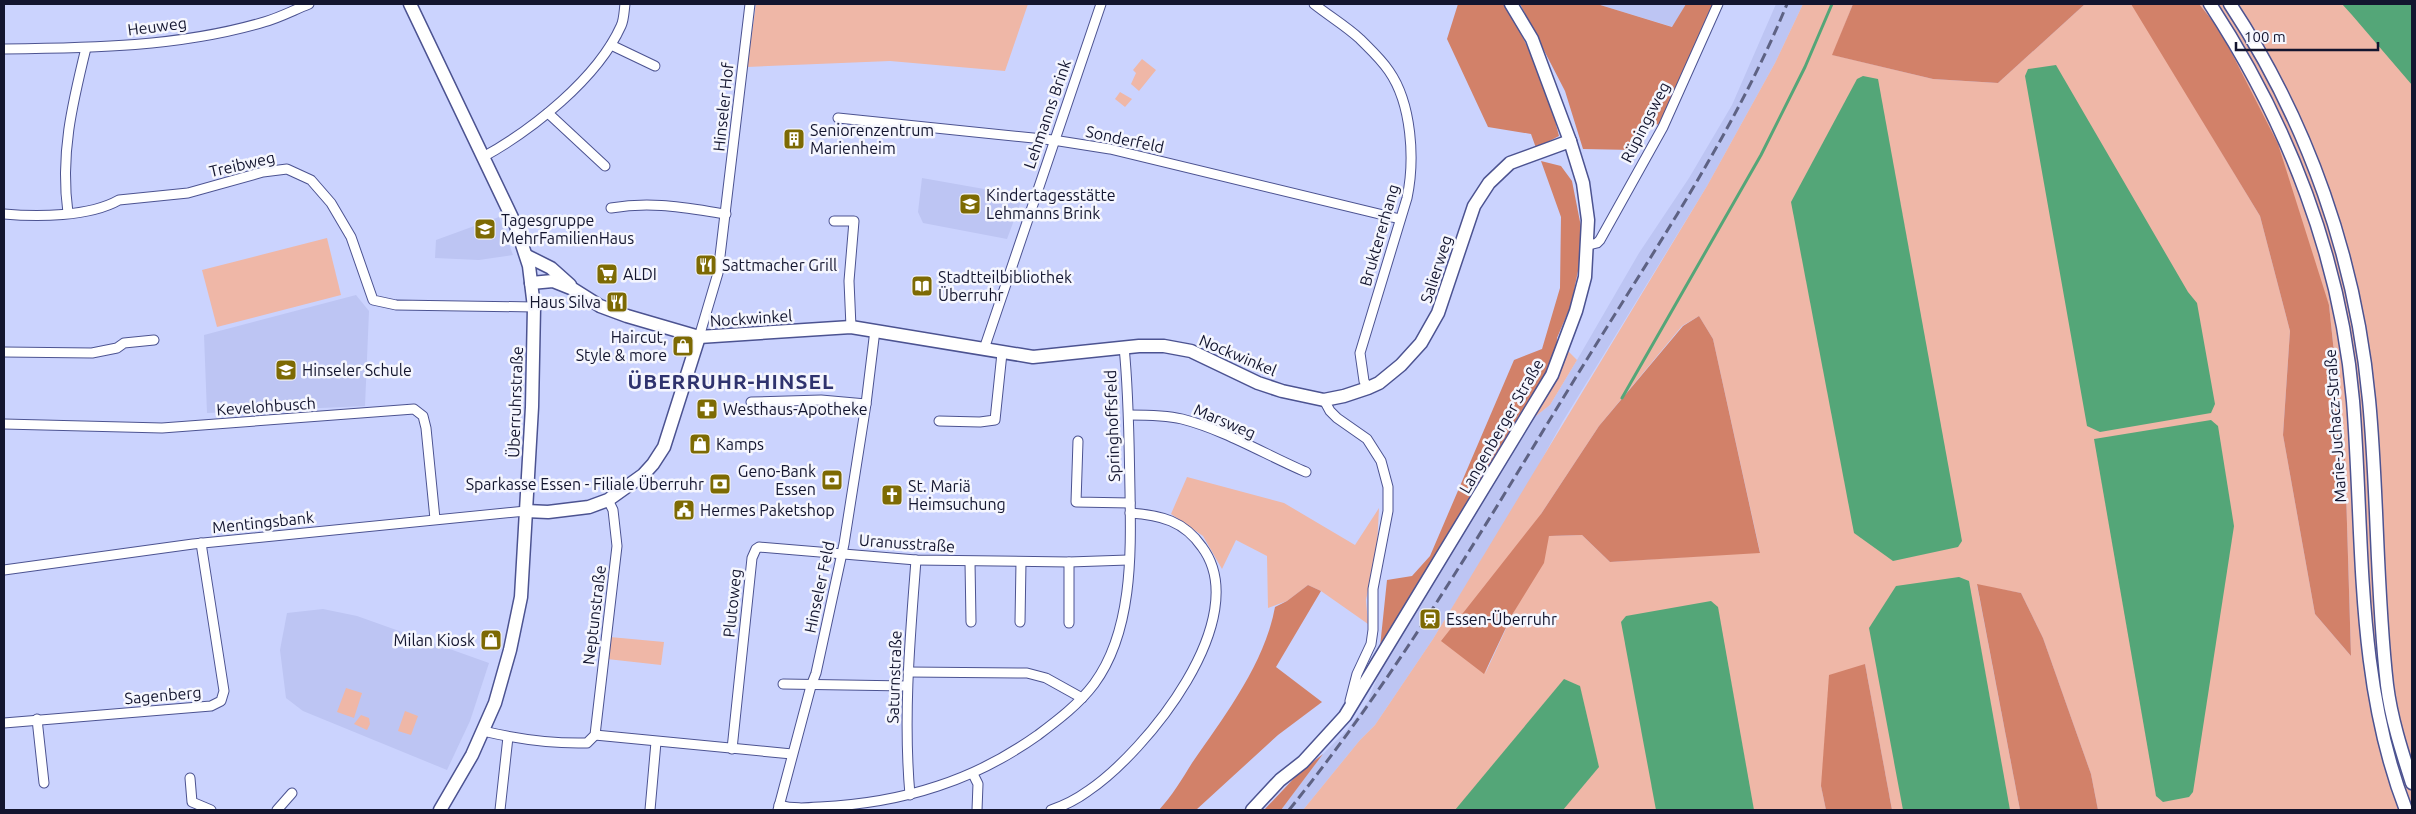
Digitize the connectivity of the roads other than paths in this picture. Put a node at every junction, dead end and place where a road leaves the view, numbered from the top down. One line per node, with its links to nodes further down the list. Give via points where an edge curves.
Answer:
1 (310, 4): 12 (street, Heuweg, via 264,22 190,38)
2 (410, 4): 19 (main road, Überruhrstraße)
3 (624, 4): 11 (street, via 622,24)
4 (750, 4): 24 (street, Hinseler Hof)
5 (1101, 4): 17 (street, Lehmanns Brink)
6 (1510, 4): 18 (main road, Langenberger Straße, via 1532,39)
7 (1718, 4): 27 (street, Rüpingsweg, via 1662,127 1600,240)
8 (2210, 4): 95 (main road, Marie-Juchacz-Straße, via 2285,136 2319,230 2334,284 2353,401 2362,603 2379,724)
9 (2230, 4): 82 (main road, Marie-Juchacz-Straße, via 2268,68 2303,140 2320,180 2349,278 2361,335 2369,400 2388,686)
10 (1320, 5): 25 (street, Bruktererhang, via 1359,38 1390,71 1397,88 1405,111 1411,149 1411,180)
11 (611, 45): 14 (street); 15 (street)
12 (86, 48): 13 (street, Heuweg); 22 (street, via 67,130)
13 (4, 49)
14 (654, 66)
15 (548, 113): 19 (street); 20 (street)
16 (838, 118): 17 (street, Sonderfeld)
17 (1053, 140): 25 (street, Sonderfeld, via 1110,149); 37 (street, Lehmanns Brink)
18 (1570, 141): 27 (main road, Langenberger Straße, via 1583,183); 40 (main road, Salierweg, via 1510,163 1489,182 1474,206 1447,292 1426,335 1401,365)
19 (483, 157): 28 (main road, Überruhrstraße)
20 (606, 166)
21 (611, 208): 24 (street, via 637,204)
22 (68, 213): 23 (street, Treibweg, via 46,217); 31 (street, Treibweg, via 110,205 119,200 188,193 263,172 287,170 311,180 331,203 351,237 373,300 396,305)
23 (4, 214)
24 (726, 214): 34 (street, Hinseler Hof, via 718,273)
25 (1400, 219): 40 (street, Bruktererhang, via 1360,353)
26 (834, 221): 32 (street, via 854,221 849,281)
27 (1588, 245): 70 (main road, Langenberger Straße, via 1585,277 1576,311 1552,375)
28 (527, 256): 29 (main road, Überruhrstraße); 30 (main road, Nockwinkel, via 565,278)
29 (531, 283): 30 (main road, Nockwinkel, via 553,281); 31 (main road, Überruhrstraße)
30 (572, 289): 34 (main road, Nockwinkel, via 627,316)
31 (534, 307): 51 (main road, Überruhrstraße)
32 (851, 327): 33 (main road, Nockwinkel); 34 (main road, Nockwinkel)
33 (875, 330): 37 (main road, Nockwinkel); 43 (street, Hinseler Feld)
34 (699, 337): 49 (main road, via 660,455 643,475)
35 (154, 340): 38 (street, via 124,343 118,348 92,353)
36 (1124, 348): 39 (main road, Nockwinkel, via 1033,357); 41 (main road, Nockwinkel, via 1153,345 1190,351 1258,383); 44 (street, Springhoffsfeld)
37 (984, 349): 39 (main road, Nockwinkel)
38 (4, 352)
39 (1002, 353): 45 (street, via 995,420)
40 (1368, 388): 41 (main road, Salierweg)
41 (1324, 400): 70 (street, via 1330,411 1367,439 1377,454 1385,474 1388,511 1375,573 1370,644)
42 (751, 402): 43 (street, via 821,400)
43 (866, 404): 55 (street, Hinseler Feld)
44 (1129, 415): 48 (street, Marsweg, via 1182,419); 50 (street, Springhoffsfeld)
45 (939, 421)
46 (4, 424): 53 (street, Kevelohbusch, via 162,428 414,409 423,416 426,428)
47 (1078, 440): 50 (street, Springhoffsfeld, via 1076,502)
48 (1306, 472)
49 (608, 500): 51 (main road, via 572,509); 74 (street, Neptunstraße, via 613,510 617,546)
50 (1130, 503): 52 (street, Springhoffsfeld)
51 (526, 511): 53 (street, Mentingsbank); 73 (main road, Überruhrstraße, via 521,597 504,676)
52 (1130, 513): 57 (street, Springhoffsfeld); 93 (street, via 1153,514 1176,522 1194,535 1210,557 1216,590 1206,642 1187,681 1137,748 1088,792)
53 (435, 520): 54 (street, Mentingsbank)
54 (201, 543): 61 (street, Mentingsbank); 71 (street, Sagenberg, via 224,691 221,701 211,706)
55 (842, 553): 56 (street, Uranusstraße); 67 (street, Hinseler Feld); 77 (street, Plutoweg, via 769,546 756,549 752,558)
56 (916, 560): 58 (street, Uranusstraße); 65 (street, Saturnstraße)
57 (1128, 560): 60 (street, Uranusstraße); 69 (street, Springhoffsfeld, via 1121,621 1115,642 1105,665)
58 (970, 562): 59 (street, Uranusstraße); 62 (street, Uranusstraße)
59 (1021, 562): 60 (street, Uranusstraße); 63 (street)
60 (1069, 562): 64 (street)
61 (4, 570)
62 (971, 622)
63 (1020, 622)
64 (1069, 623)
65 (908, 672): 68 (street, Saturnstraße); 69 (street, via 1027,673 1046,678)
66 (783, 684): 67 (street)
67 (811, 686): 68 (street); 78 (street, Hinseler Feld)
68 (907, 686): 84 (street, Saturnstraße)
69 (1082, 698): 79 (street, Springhoffsfeld, via 1017,750)
70 (1345, 716): 94 (main road, Langenberger Straße)
71 (37, 719): 72 (street, Sagenberg); 81 (street)
72 (4, 723)
73 (483, 731): 75 (street); 89 (main road, Überruhrstraße)
74 (595, 735): 75 (street, via 586,743 564,744); 76 (street)
75 (508, 737): 90 (street)
76 (656, 742): 77 (street); 91 (street)
77 (732, 749): 78 (street)
78 (792, 754): 85 (street, Hinseler Feld)
79 (973, 774): 84 (street, Springhoffsfeld); 92 (street, via 978,784)
80 (190, 778): 87 (street, via 192,802)
81 (44, 783)
82 (2412, 783)
83 (292, 793): 88 (street)
84 (910, 795): 86 (street, Springhoffsfeld)
85 (778, 808): 86 (street, Springhoffsfeld)
86 (854, 808)
87 (211, 810)
88 (277, 810)
89 (440, 810)
90 (500, 810)
91 (650, 810)
92 (977, 810)
93 (1051, 810)
94 (1252, 810)
95 (2406, 810)

